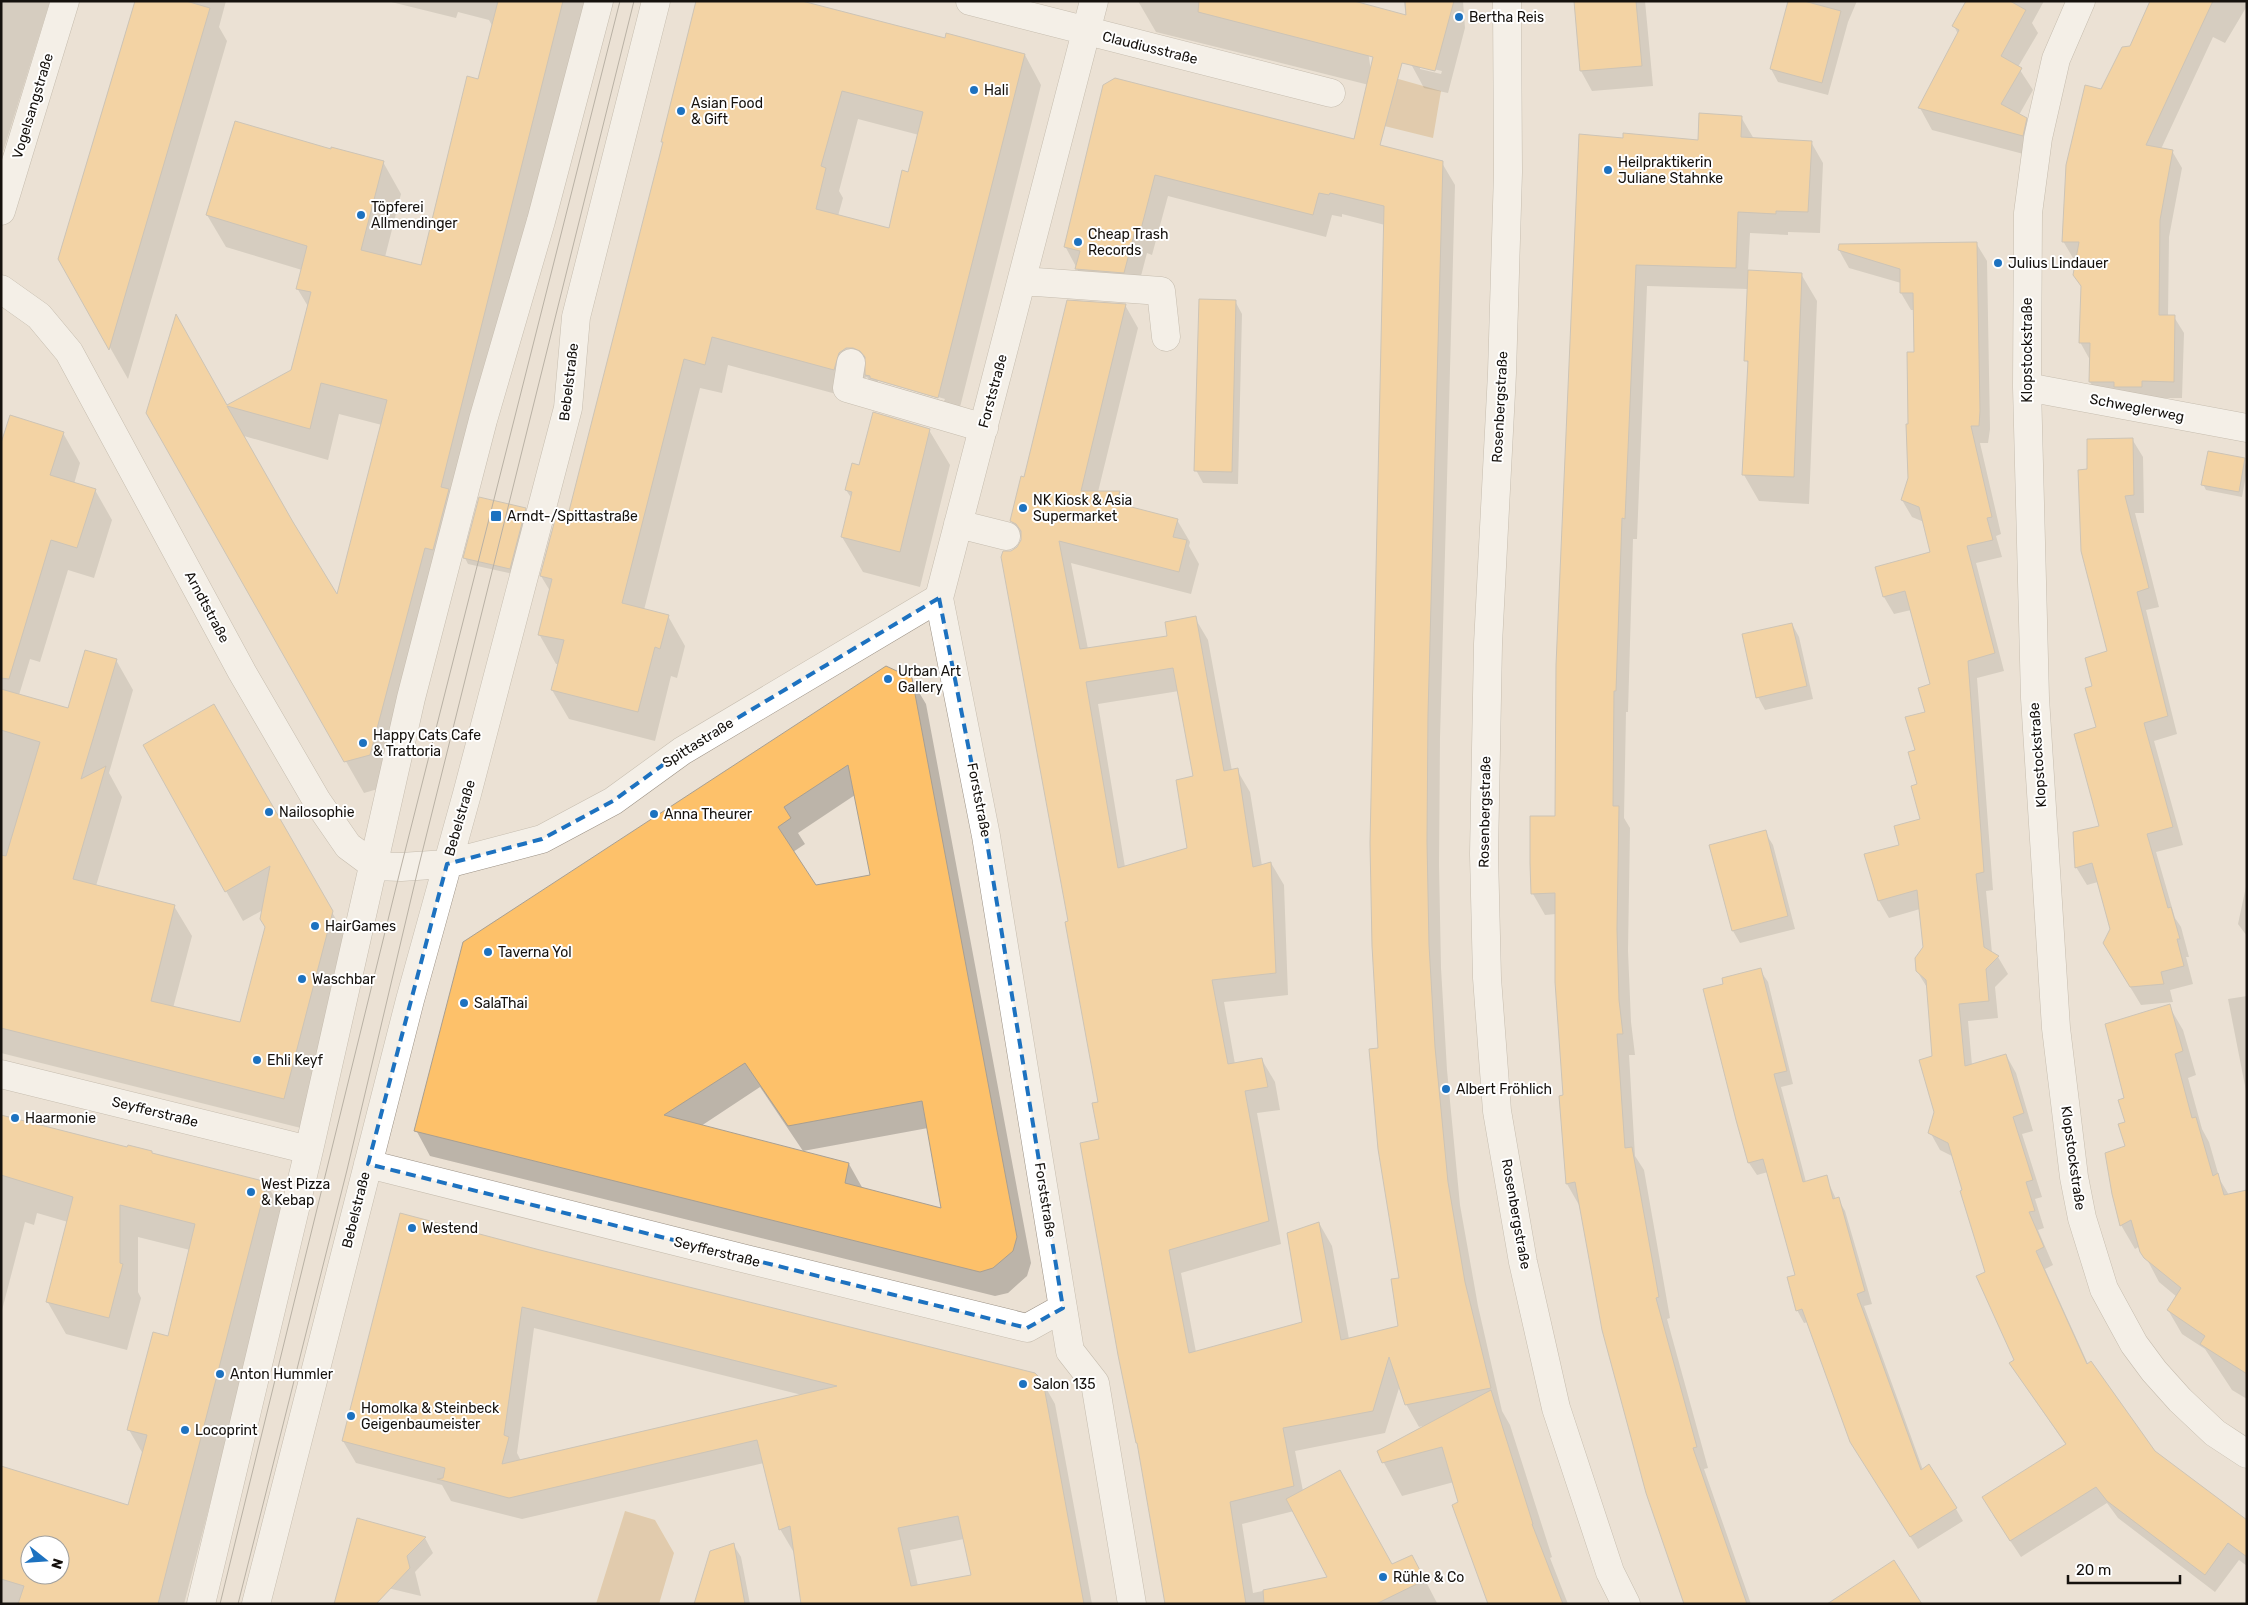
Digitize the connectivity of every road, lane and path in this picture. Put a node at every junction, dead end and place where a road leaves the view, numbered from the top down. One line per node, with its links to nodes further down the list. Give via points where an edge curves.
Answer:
1 (65, 1): 10 (street, Vogelsangstraße)
2 (599, 1): 22 (street, via 411,698)
3 (656, 1): 21 (street, Bebelstraße, via 576,317 568,408)
4 (970, 1): 8 (street, Claudiusstraße)
5 (1094, 1): 8 (street, Forststraße)
6 (1507, 1): 31 (street, Rosenbergstraße, via 1508,172 1484,816 1487,978 1497,1111 1529,1288 1556,1408 1610,1572)
7 (2082, 1): 15 (street, Klopstockstraße, via 2056,59 2038,138 2028,213)
8 (1086, 32): 9 (street, Claudiusstraße); 11 (street, Forststraße)
9 (1331, 92)
10 (1, 210)
11 (1022, 281): 13 (street, via 1161,291); 16 (street, Forststraße)
12 (1, 289): 22 (street, Arndtstraße, via 39,316 69,352 242,672 317,801 348,846)
13 (1166, 337)
14 (851, 364): 16 (street, via 847,388)
15 (2027, 387): 17 (street, Schweglerweg); 27 (street, Klopstockstraße, via 2035,698 2056,1028 2082,1218 2104,1289 2134,1344 2180,1400 2215,1433)
16 (984, 428): 18 (street, Forststraße)
17 (2247, 428)
18 (958, 524): 19 (street); 20 (street, Forststraße)
19 (1006, 536)
20 (939, 598): 21 (street, Spittastraße, via 682,751 612,801 550,835); 26 (street, Forststraße, via 986,836)
21 (447, 864): 22 (street); 25 (street, Bebelstraße)
22 (374, 866): 24 (street)
23 (1, 1074): 24 (street, Seyfferstraße)
24 (309, 1150): 28 (street)
25 (368, 1164): 26 (street, Seyfferstraße, via 1027,1328); 29 (street, Bebelstraße)
26 (1063, 1308): 30 (street, Forststraße, via 1070,1351 1095,1383)
27 (2247, 1454)
28 (201, 1604)
29 (256, 1604)
30 (1132, 1604)
31 (1626, 1604)

